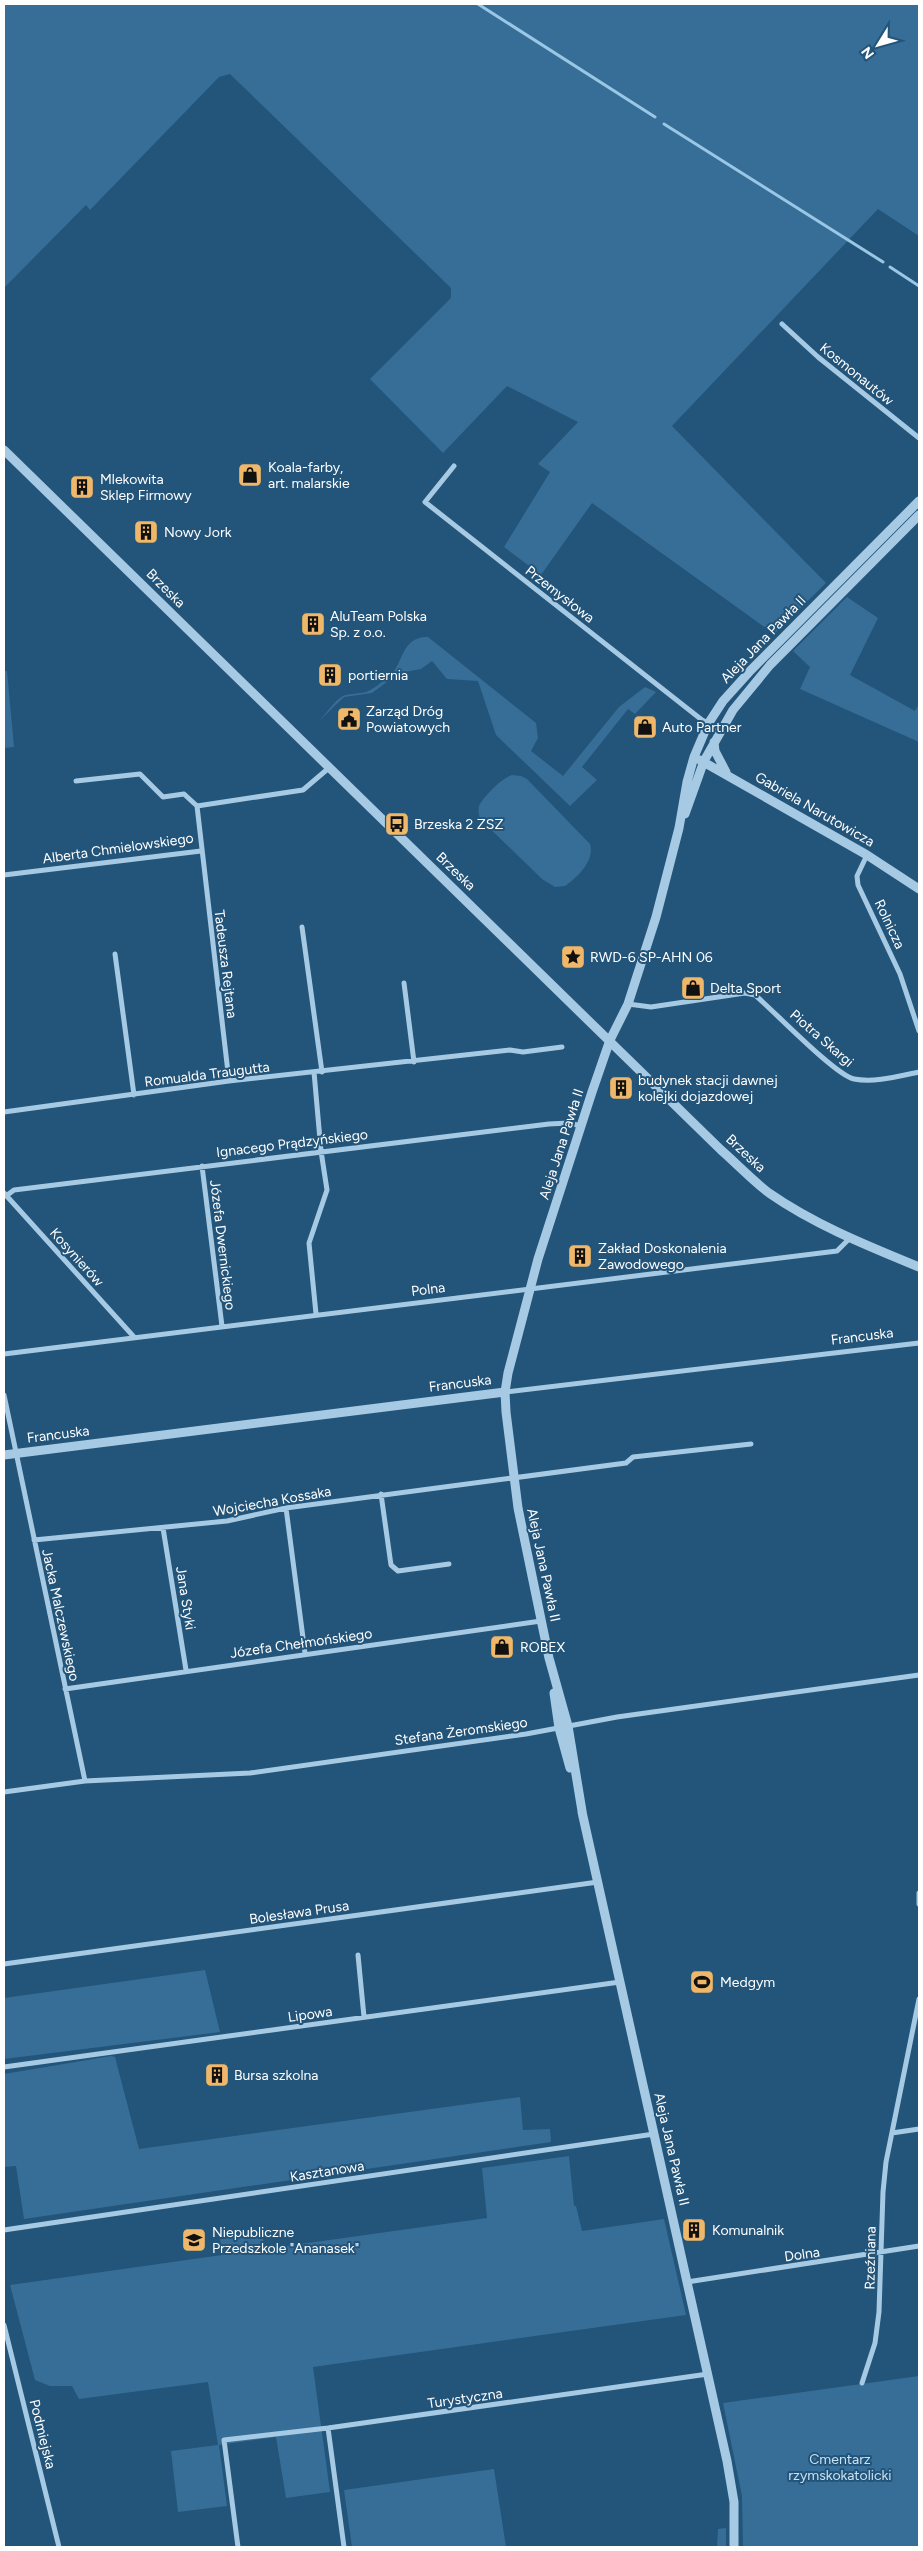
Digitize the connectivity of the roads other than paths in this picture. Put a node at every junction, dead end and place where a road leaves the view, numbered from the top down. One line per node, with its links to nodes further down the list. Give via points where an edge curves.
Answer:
1 (782, 324): 2 (street, Kosmonautów)
2 (919, 438)
3 (4, 450): 14 (street, Brzeska)
4 (454, 466): 9 (street, Przemysłowa, via 425,502)
5 (918, 505): 7 (street, Aleja Jana Pawła II)
6 (919, 516): 8 (street, Aleja Jana Pawła II)
7 (835, 586): 8 (street); 9 (street, Aleja Jana Pawła II, via 751,670 723,701)
8 (842, 593): 10 (street, Aleja Jana Pawła II, via 770,665)
9 (708, 724): 10 (street, Przemysłowa); 12 (street, Aleja Jana Pawła II)
10 (720, 730): 11 (street, Aleja Jana Pawła II)
11 (714, 742): 13 (street, Aleja Jana Pawła II); 15 (street)
12 (694, 757): 13 (street, Gabriela Narutowicza); 18 (street, Aleja Jana Pawła II)
13 (704, 761): 15 (street, Gabriela Narutowicza); 18 (street, Aleja Jana Pawła II)
14 (330, 766): 17 (street, via 304,790); 28 (street, Brzeska)
15 (726, 772): 20 (street, Gabriela Narutowicza)
16 (76, 781): 17 (street, via 140,774 163,797 184,794)
17 (197, 806): 19 (street, Alberta Chmielowskiego)
18 (679, 828): 26 (street, Aleja Jana Pawła II, via 656,917)
19 (201, 850): 21 (street, Alberta Chmielowskiego); 34 (street, Tadeusza Rejtana)
20 (867, 855): 22 (street, Gabriela Narutowicza); 27 (street, Rolnicza, via 857,876 858,885 900,974)
21 (4, 875)
22 (919, 889)
23 (302, 927): 32 (street)
24 (115, 954): 35 (street)
25 (404, 983): 30 (street)
26 (628, 1004): 28 (street, Aleja Jana Pawła II); 33 (street, Piotra Skargi, via 651,1006 745,993 755,995 827,1061 854,1079 878,1079)
27 (919, 1032)
28 (610, 1040): 37 (street, Aleja Jana Pawła II); 41 (street, Brzeska, via 768,1192 802,1214)
29 (562, 1047): 30 (street, Romualda Traugutta)
30 (414, 1062): 32 (street, Romualda Traugutta)
31 (314, 1072): 32 (street, Romualda Traugutta); 34 (street, Romualda Traugutta); 38 (street)
32 (322, 1072)
33 (919, 1072)
34 (229, 1081): 35 (street, Romualda Traugutta)
35 (134, 1095): 36 (street, Romualda Traugutta)
36 (4, 1112)
37 (581, 1126): 38 (street, Ignacego Prądzyńskiego, via 549,1124); 43 (street, Aleja Jana Pawła II)
38 (321, 1151): 39 (street, Ignacego Prądzyńskiego); 44 (street, via 327,1190 309,1243)
39 (202, 1166): 40 (street, Ignacego Prądzyńskiego, via 14,1190); 45 (street, Józefa Dwernickiego)
40 (5, 1194): 46 (street, Kosynierów)
41 (850, 1238): 42 (street, Brzeska); 43 (street, Polna, via 837,1251)
42 (919, 1268)
43 (530, 1288): 44 (street, Polna); 49 (street, Aleja Jana Pawła II)
44 (316, 1314): 45 (street, Polna)
45 (222, 1326): 46 (street, Polna)
46 (134, 1337): 48 (street, Polna)
47 (919, 1343): 49 (street, Francuska)
48 (4, 1354)
49 (504, 1392): 52 (street, Francuska); 54 (street, Aleja Jana Pawła II)
50 (4, 1395): 52 (street)
51 (751, 1444): 54 (street, via 633,1457 626,1463)
52 (15, 1453): 53 (street, Francuska); 58 (street, Jacka Malczewskiego)
53 (4, 1454)
54 (513, 1477): 55 (street, Wojciecha Kossaka); 60 (street, Aleja Jana Pawła II)
55 (381, 1494): 56 (street, Wojciecha Kossaka); 59 (street, via 391,1565 398,1572)
56 (286, 1508): 57 (street, Wojciecha Kossaka, via 227,1521); 61 (street)
57 (164, 1528): 58 (street, Wojciecha Kossaka); 62 (street, Jana Styki)
58 (34, 1540): 64 (street, Jacka Malczewskiego)
59 (449, 1564)
60 (541, 1621): 61 (street, Józefa Chełmońskiego); 65 (street, Aleja Jana Pawła II)
61 (305, 1653): 62 (street, Józefa Chełmońskiego)
62 (186, 1670): 64 (street, Józefa Chełmońskiego)
63 (919, 1675): 65 (street, Stefana Żeromskiego)
64 (65, 1689): 66 (street, Jacka Malczewskiego)
65 (563, 1727): 66 (street, Stefana Żeromskiego, via 250,1773); 68 (street, Aleja Jana Pawła II)
66 (85, 1781): 67 (street, Stefana Żeromskiego)
67 (4, 1792)
68 (598, 1882): 72 (street, Bolesława Prusa); 73 (street, Aleja Jana Pawła II)
69 (919, 1892): 70 (street)
70 (919, 1904)
71 (358, 1955): 75 (street)
72 (4, 1964)
73 (620, 1982): 75 (street, Lipowa); 79 (street, Aleja Jana Pawła II)
74 (919, 1999): 78 (street, Rzeźniana)
75 (364, 2017): 76 (street, Lipowa)
76 (4, 2067)
77 (919, 2128): 78 (street)
78 (892, 2133): 82 (street, Rzeźniana, via 883,2192)
79 (654, 2134): 80 (street, Kasztanowa); 83 (street, Aleja Jana Pawła II)
80 (4, 2230)
81 (919, 2246): 82 (street, Dolna)
82 (881, 2253): 83 (street, Dolna); 86 (street, Rzeźniana, via 875,2343)
83 (688, 2282): 85 (street, Aleja Jana Pawła II)
84 (4, 2325): 88 (street, Podmiejska)
85 (709, 2374): 87 (street, Turystyczna); 91 (street, Aleja Jana Pawła II, via 731,2486)
86 (862, 2383)
87 (328, 2428): 89 (street, Turystyczna, via 224,2440); 90 (street)
88 (59, 2547)
89 (238, 2547)
90 (344, 2547)
91 (734, 2547)

